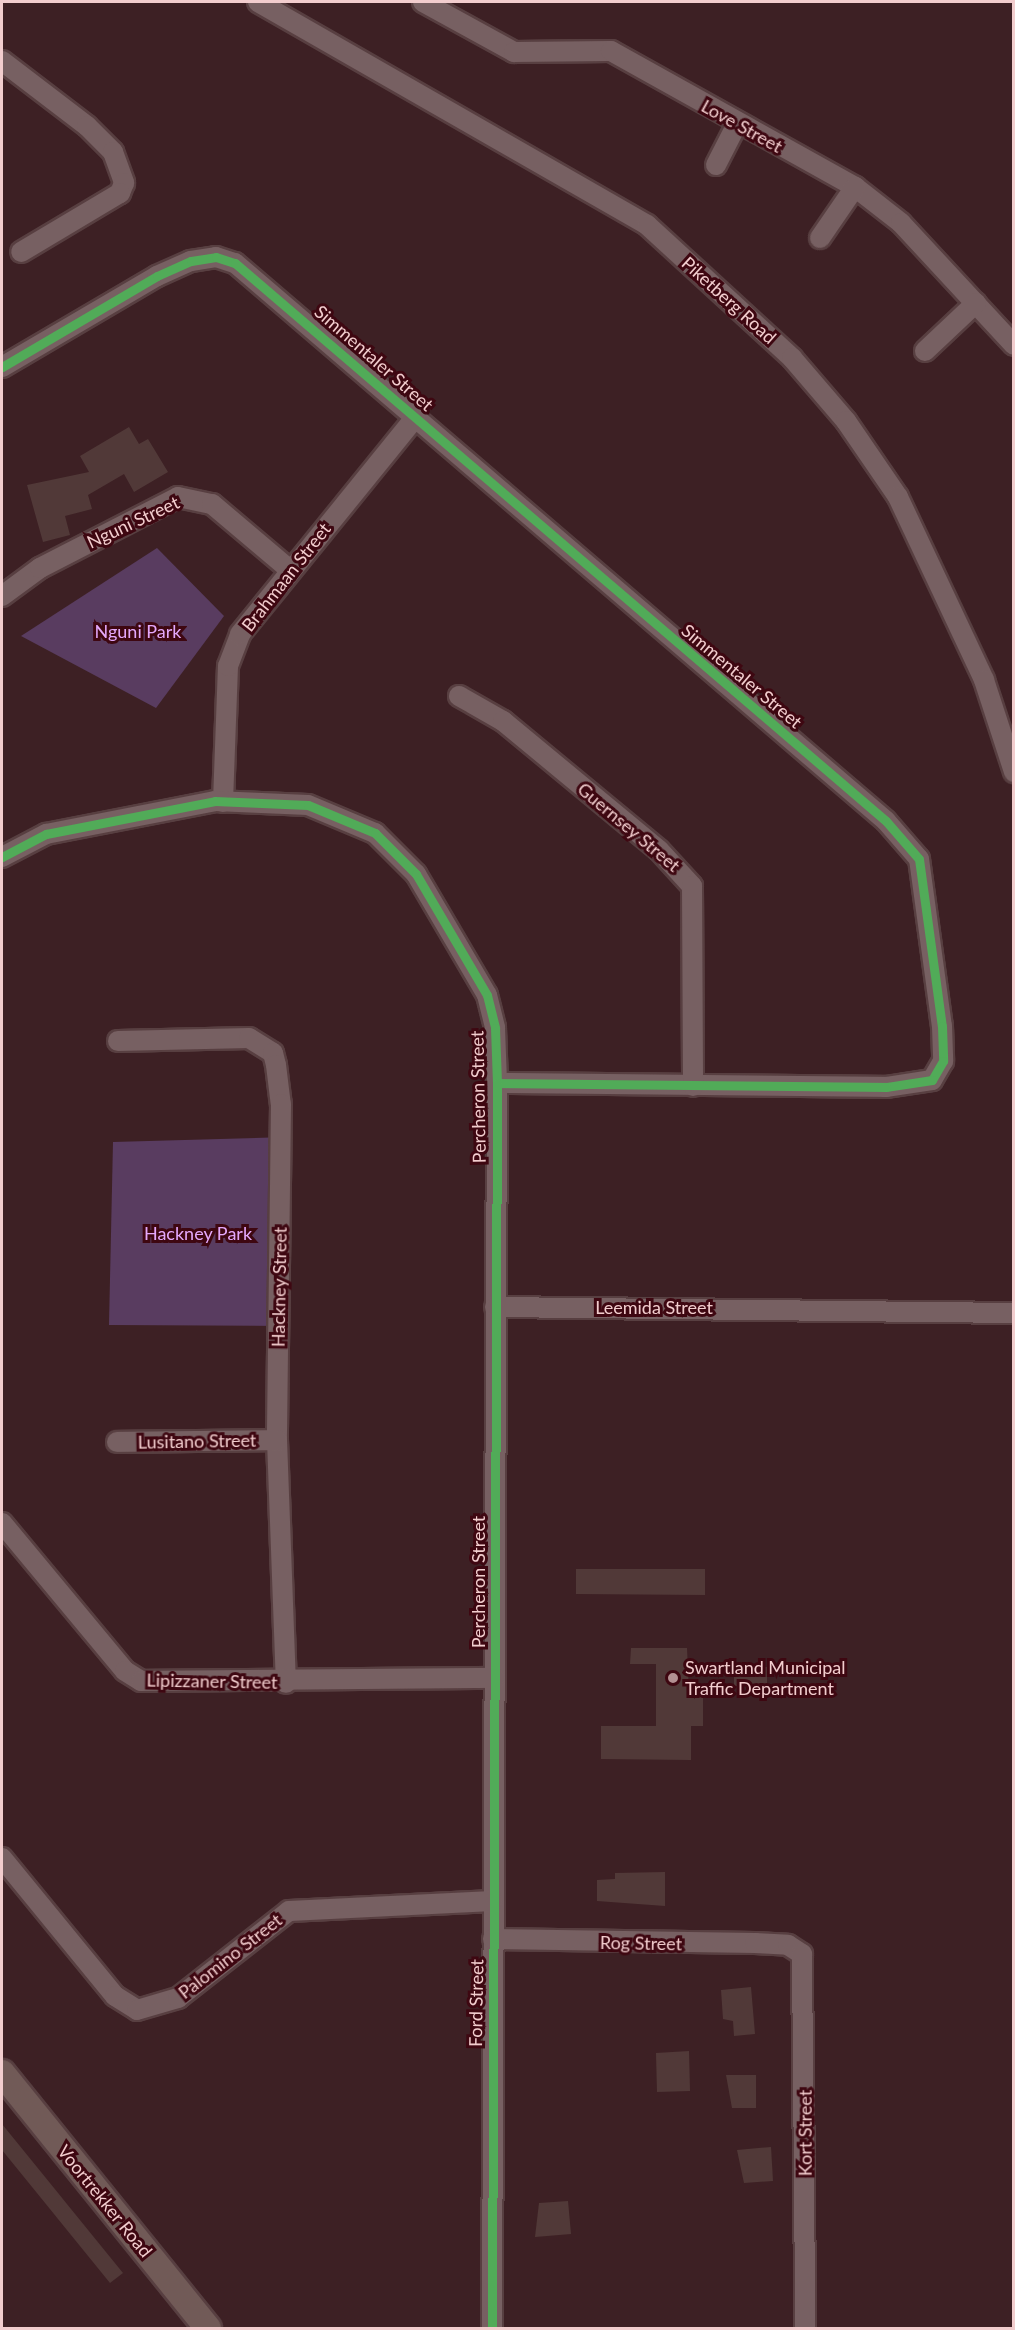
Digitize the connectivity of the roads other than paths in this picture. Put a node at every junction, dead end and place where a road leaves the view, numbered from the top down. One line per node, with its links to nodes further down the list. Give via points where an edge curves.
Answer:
1 (258, 2): 17 (street, Piketberg Road, via 647,225 792,358 846,421 898,497 984,680)
2 (423, 2): 4 (street, Love Street, via 514,52 611,51)
3 (2, 61): 8 (street, via 87,126 113,152 124,183 120,193)
4 (738, 124): 5 (street); 6 (street, Love Street)
5 (716, 165)
6 (855, 187): 7 (street); 9 (street, Love Street, via 901,223)
7 (820, 238)
8 (21, 252)
9 (976, 303): 10 (street, Love Street); 11 (street)
10 (1014, 345)
11 (925, 351)
12 (2, 367): 13 (street, Simmentaler Street, via 157,276 216,257 255,275)
13 (416, 417): 14 (street, Brahmaan Street); 22 (street, Simmentaler Street, via 886,821 919,859 942,1026 943,1061 932,1080 910,1087)
14 (290, 570): 15 (street, Nguni Street, via 212,504 178,497 40,568); 18 (street, Brahmaan Street, via 240,634 228,666)
15 (2, 596)
16 (459, 696): 22 (street, Guernsey Street, via 503,721 659,850 692,886)
17 (1014, 772)
18 (223, 802): 19 (street, Percheron Street, via 46,834); 21 (street, Percheron Street, via 308,805 343,816 375,833 416,874 487,995 495,1028)
19 (2, 858)
20 (118, 1041): 25 (street, Hackney Street, via 232,1036 249,1038 273,1053 281,1104)
21 (497, 1083): 22 (street, Simmentaler Street); 23 (street, Percheron Street)
22 (693, 1086)
23 (495, 1306): 24 (street, Leemida Street, via 812,1307); 28 (street, Percheron Street)
24 (1014, 1313)
25 (277, 1440): 26 (street, Lusitano Street); 29 (street, Hackney Street)
26 (117, 1442)
27 (2, 1523): 29 (street, Lipizzaner Street, via 125,1671 141,1681)
28 (495, 1678): 29 (street, Lipizzaner Street); 31 (street, Ford Street)
29 (286, 1683)
30 (2, 1858): 31 (street, Palomino Street, via 115,1996 137,2010 178,1998 289,1911)
31 (493, 1901): 32 (street, Ford Street)
32 (493, 1940): 33 (street, Rog Street); 36 (street, Ford Street)
33 (788, 1945): 37 (street, Kort Street, via 802,1954 806,1967)
34 (2, 2073): 35 (main road, Voortrekker Road)
35 (208, 2328)
36 (492, 2328)
37 (805, 2328)

